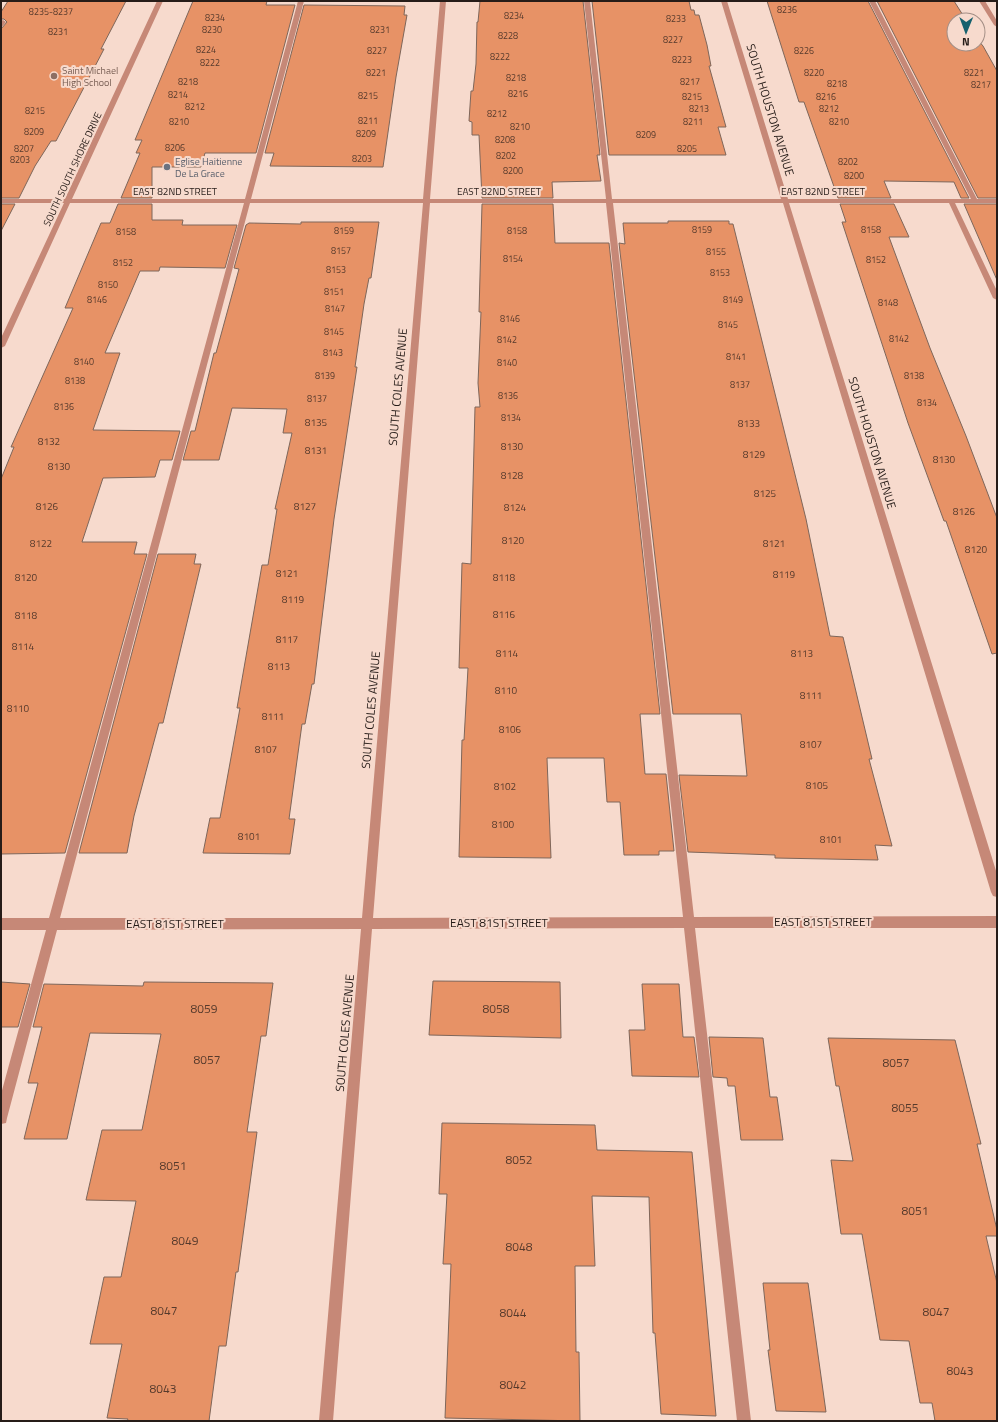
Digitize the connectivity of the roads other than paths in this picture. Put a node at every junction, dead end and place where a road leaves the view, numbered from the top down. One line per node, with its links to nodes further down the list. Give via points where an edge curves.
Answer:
1 (160, 1): 12 (street, SOUTH SOUTH SHORE DRIVE)
2 (301, 1): 13 (street)
3 (442, 1): 14 (street, SOUTH COLES AVENUE)
4 (587, 1): 15 (street)
5 (724, 1): 16 (street, SOUTH HOUSTON AVENUE)
6 (872, 1): 18 (street)
7 (982, 1): 9 (street)
8 (1, 22): 10 (street)
9 (997, 25)
10 (1, 26)
11 (1, 201): 12 (street, EAST 82ND STREET)
12 (68, 201): 13 (street, EAST 82ND STREET); 21 (street, SOUTH SOUTH SHORE DRIVE)
13 (248, 201): 14 (street, EAST 82ND STREET); 27 (street)
14 (426, 201): 15 (street, EAST 82ND STREET); 25 (street, SOUTH COLES AVENUE)
15 (609, 201): 16 (street, EAST 82ND STREET); 23 (street)
16 (785, 201): 17 (street, EAST 82ND STREET); 22 (street, SOUTH HOUSTON AVENUE)
17 (951, 201): 18 (street, EAST 82ND STREET); 20 (street)
18 (975, 201): 19 (street, EAST 82ND STREET)
19 (997, 201)
20 (997, 298)
21 (1, 346)
22 (997, 892)
23 (689, 922): 24 (street, EAST 81ST STREET); 25 (street, EAST 81ST STREET); 30 (street)
24 (997, 922)
25 (367, 923): 27 (street, EAST 81ST STREET); 29 (street, SOUTH COLES AVENUE)
26 (1, 924): 27 (street, EAST 81ST STREET)
27 (53, 924): 28 (street)
28 (1, 1118)
29 (326, 1421)
30 (744, 1421)

